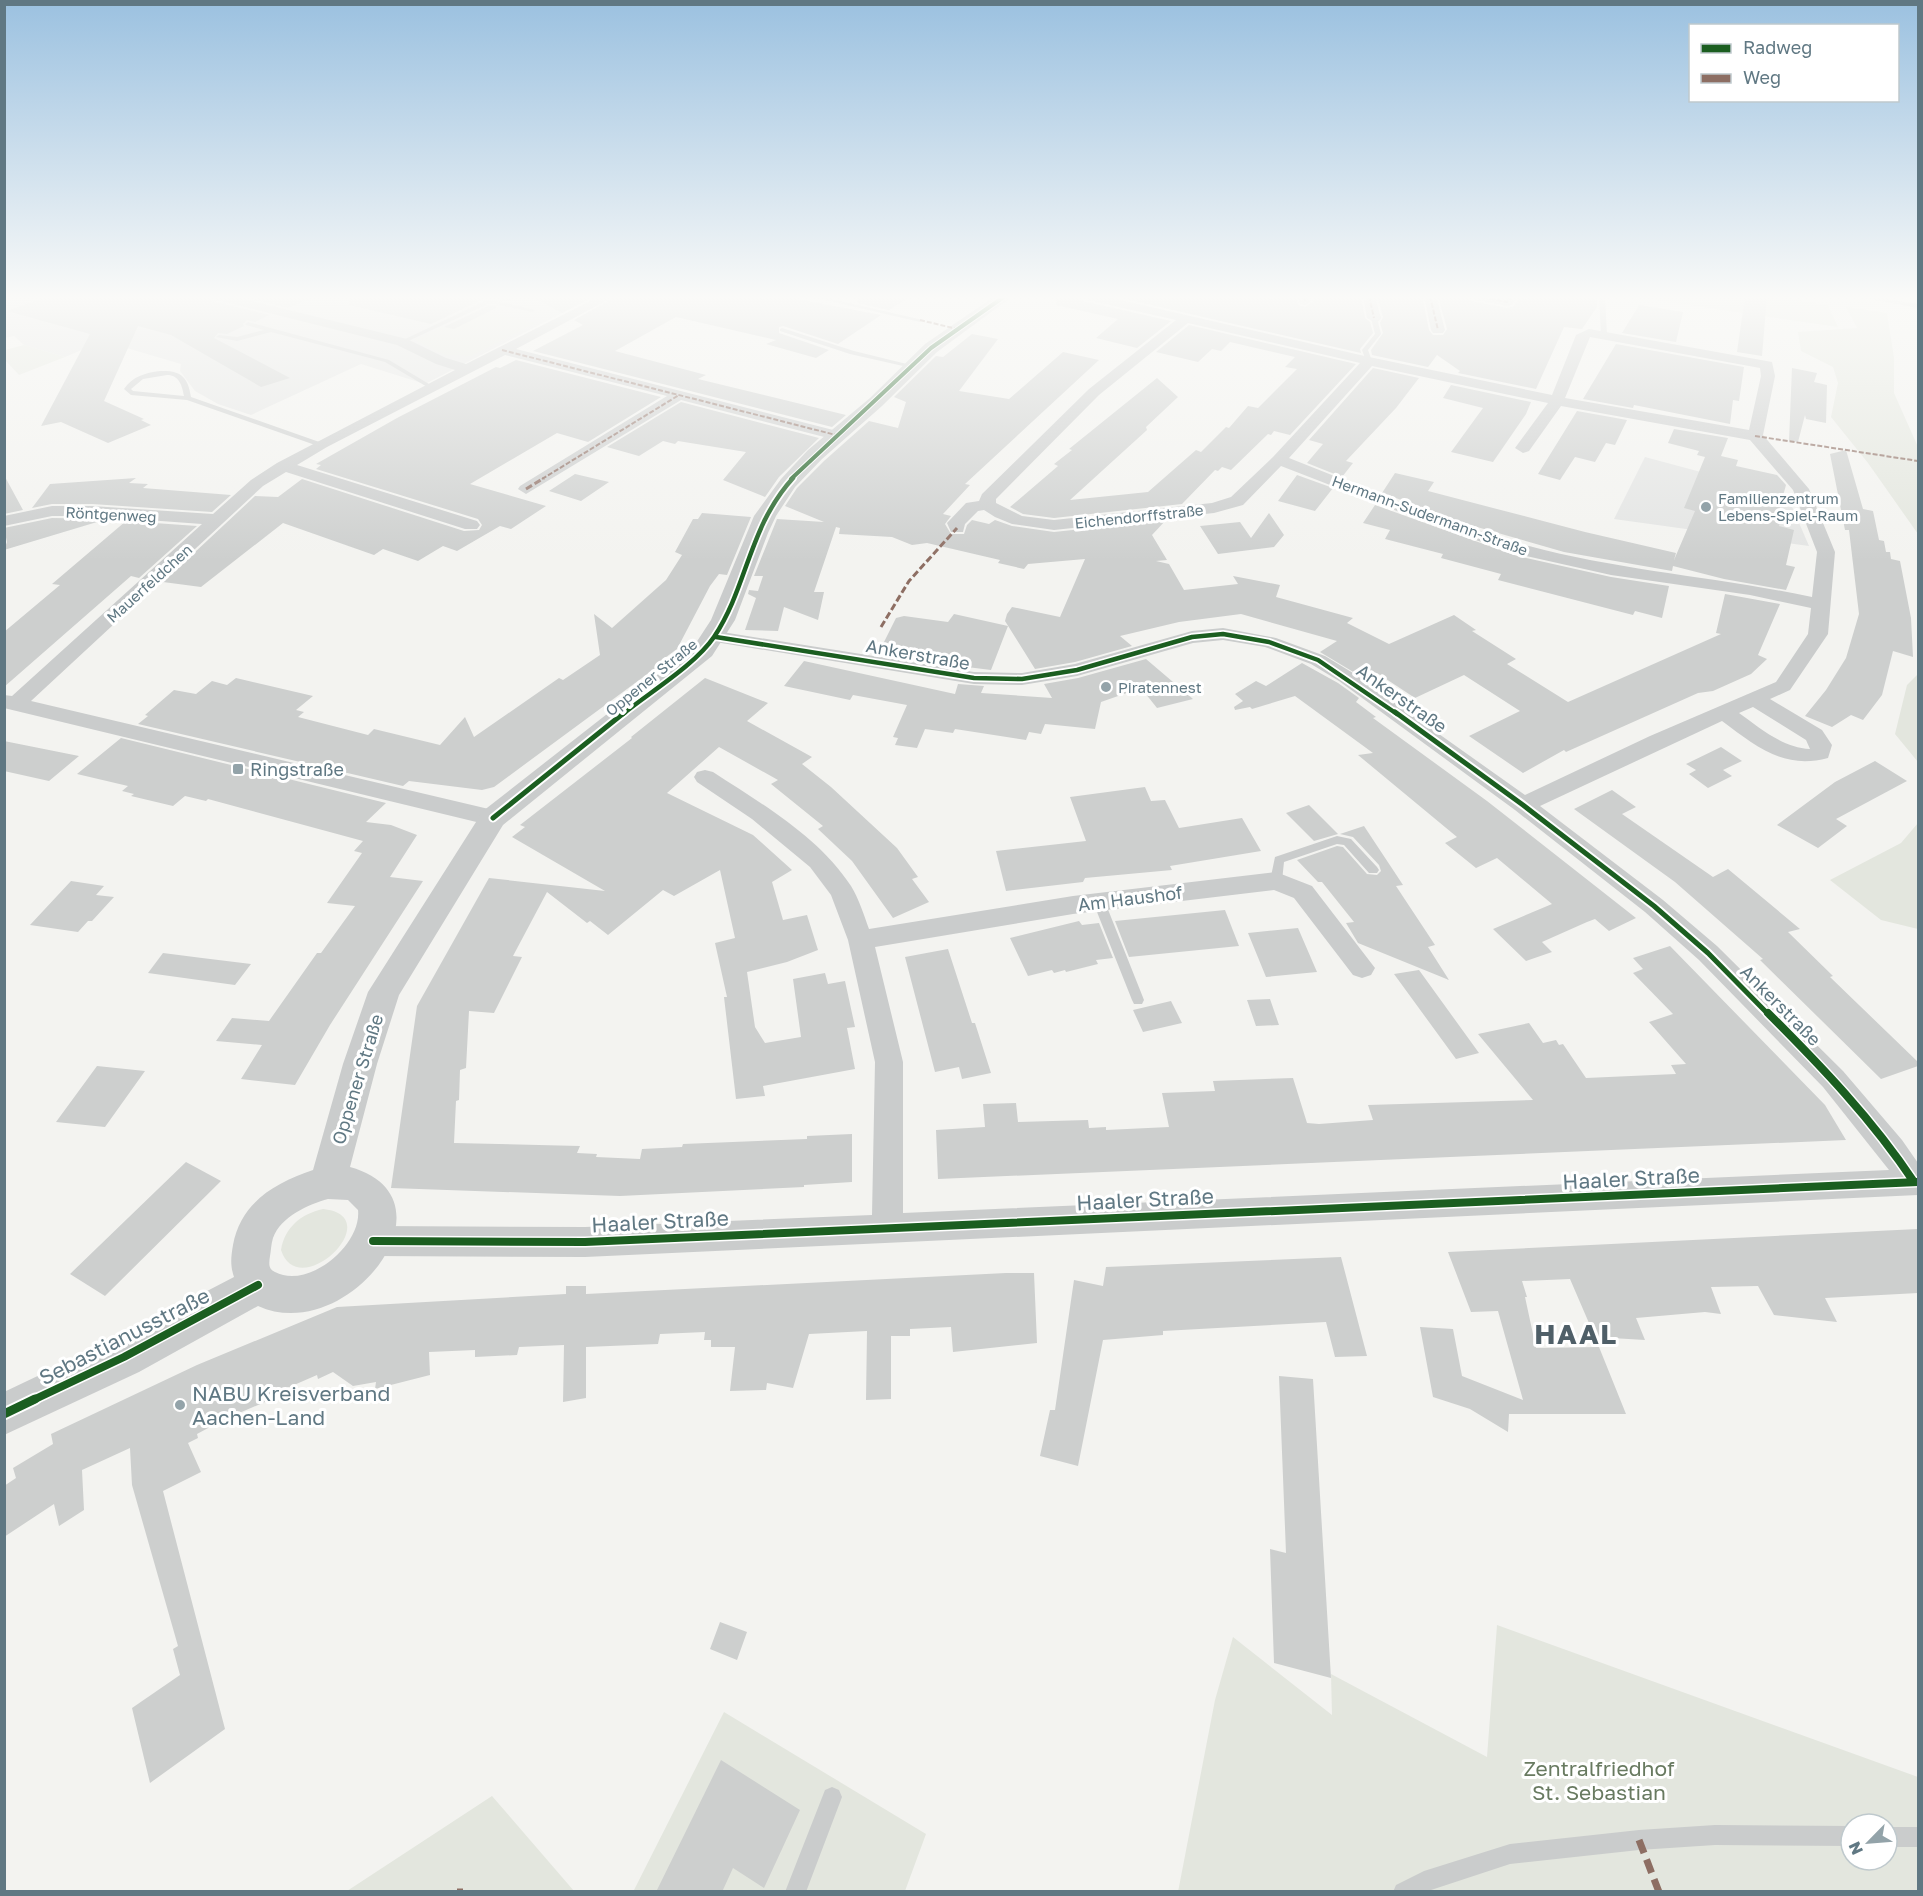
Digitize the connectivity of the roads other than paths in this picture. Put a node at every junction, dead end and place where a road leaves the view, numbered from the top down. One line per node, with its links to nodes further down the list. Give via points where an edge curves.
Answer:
1 (131, 384): 14 (lane, via 128,389 131,393)
2 (184, 384): 14 (lane)
3 (427, 384): 12 (lane)
4 (436, 384): 12 (street, Mauerfeldchen)
5 (638, 384): 13 (street)
6 (895, 384): 16 (street, Oppener Straße)
7 (1103, 384): 23 (street, via 988,498)
8 (1348, 384): 20 (street)
9 (1480, 384): 15 (street)
10 (1564, 384): 15 (street)
11 (1766, 384): 17 (street)
12 (431, 387): 18 (street, Mauerfeldchen)
13 (679, 395): 16 (street); 22 (street)
14 (188, 398): 18 (lane)
15 (1557, 401): 17 (street); 19 (street)
16 (836, 435): 29 (street, Oppener Straße, via 804,464 765,516)
17 (1755, 436): 28 (street, via 1801,489 1826,552)
18 (321, 444): 21 (street, Mauerfeldchen)
19 (1523, 448)
20 (1279, 460): 23 (street, Eichendorffstraße, via 1237,501 1214,508 1054,525 1033,524 999,513); 28 (street, Hermann-Sudermann-Straße, via 1523,550 1611,570 1750,589)
21 (283, 466): 24 (street, Mauerfeldchen, via 257,483); 26 (street)
22 (526, 489)
23 (987, 504): 27 (street, via 972,507 956,523)
24 (219, 520): 25 (street, Röntgenweg, via 52,511); 31 (street, Mauerfeldchen)
25 (4, 521)
26 (471, 525)
27 (957, 528)
28 (1821, 604): 30 (street, via 1818,634 1783,686)
29 (716, 637): 34 (street, Ankerstraße, via 974,678 1048,676 1192,637 1223,634 1269,642 1318,660 1346,677); 35 (street, Oppener Straße, via 684,668)
30 (1755, 699): 32 (street); 32 (street, via 1814,735 1821,745 1820,753 1811,757 1782,751)
31 (11, 702): 35 (street)
32 (1723, 712): 34 (street)
33 (705, 777): 39 (street, via 760,813 818,861 842,892)
34 (1523, 805): 43 (street, Ankerstraße, via 1708,953 1833,1079)
35 (494, 818): 42 (street, Oppener Straße, via 384,992)
36 (1373, 870): 37 (lane, via 1347,842 1337,840 1280,860)
37 (1276, 881): 38 (street, Am Haushof); 40 (street, Am Haushof, via 1303,892)
38 (1099, 902): 39 (street, Am Haushof); 41 (lane)
39 (861, 940): 44 (street, via 889,1062)
40 (1362, 968)
41 (1138, 1000)
42 (328, 1182): 45 (street, via 346,1182 371,1196 378,1209); 46 (street, via 286,1198 255,1232 249,1270)
43 (1916, 1182): 44 (street, Haaler Straße)
44 (887, 1227): 45 (street, Haaler Straße, via 585,1242)
45 (373, 1241): 46 (street, via 347,1274 329,1285 289,1296)
46 (258, 1285): 47 (street, Sebastianusstraße, via 124,1357)
47 (4, 1414)
48 (832, 1797): 52 (lane)
49 (1839, 1836): 53 (lane, via 1715,1835 1510,1854 1424,1881)
50 (1899, 1837): 51 (lane)
51 (1918, 1837)
52 (795, 1892)
53 (1403, 1892)

